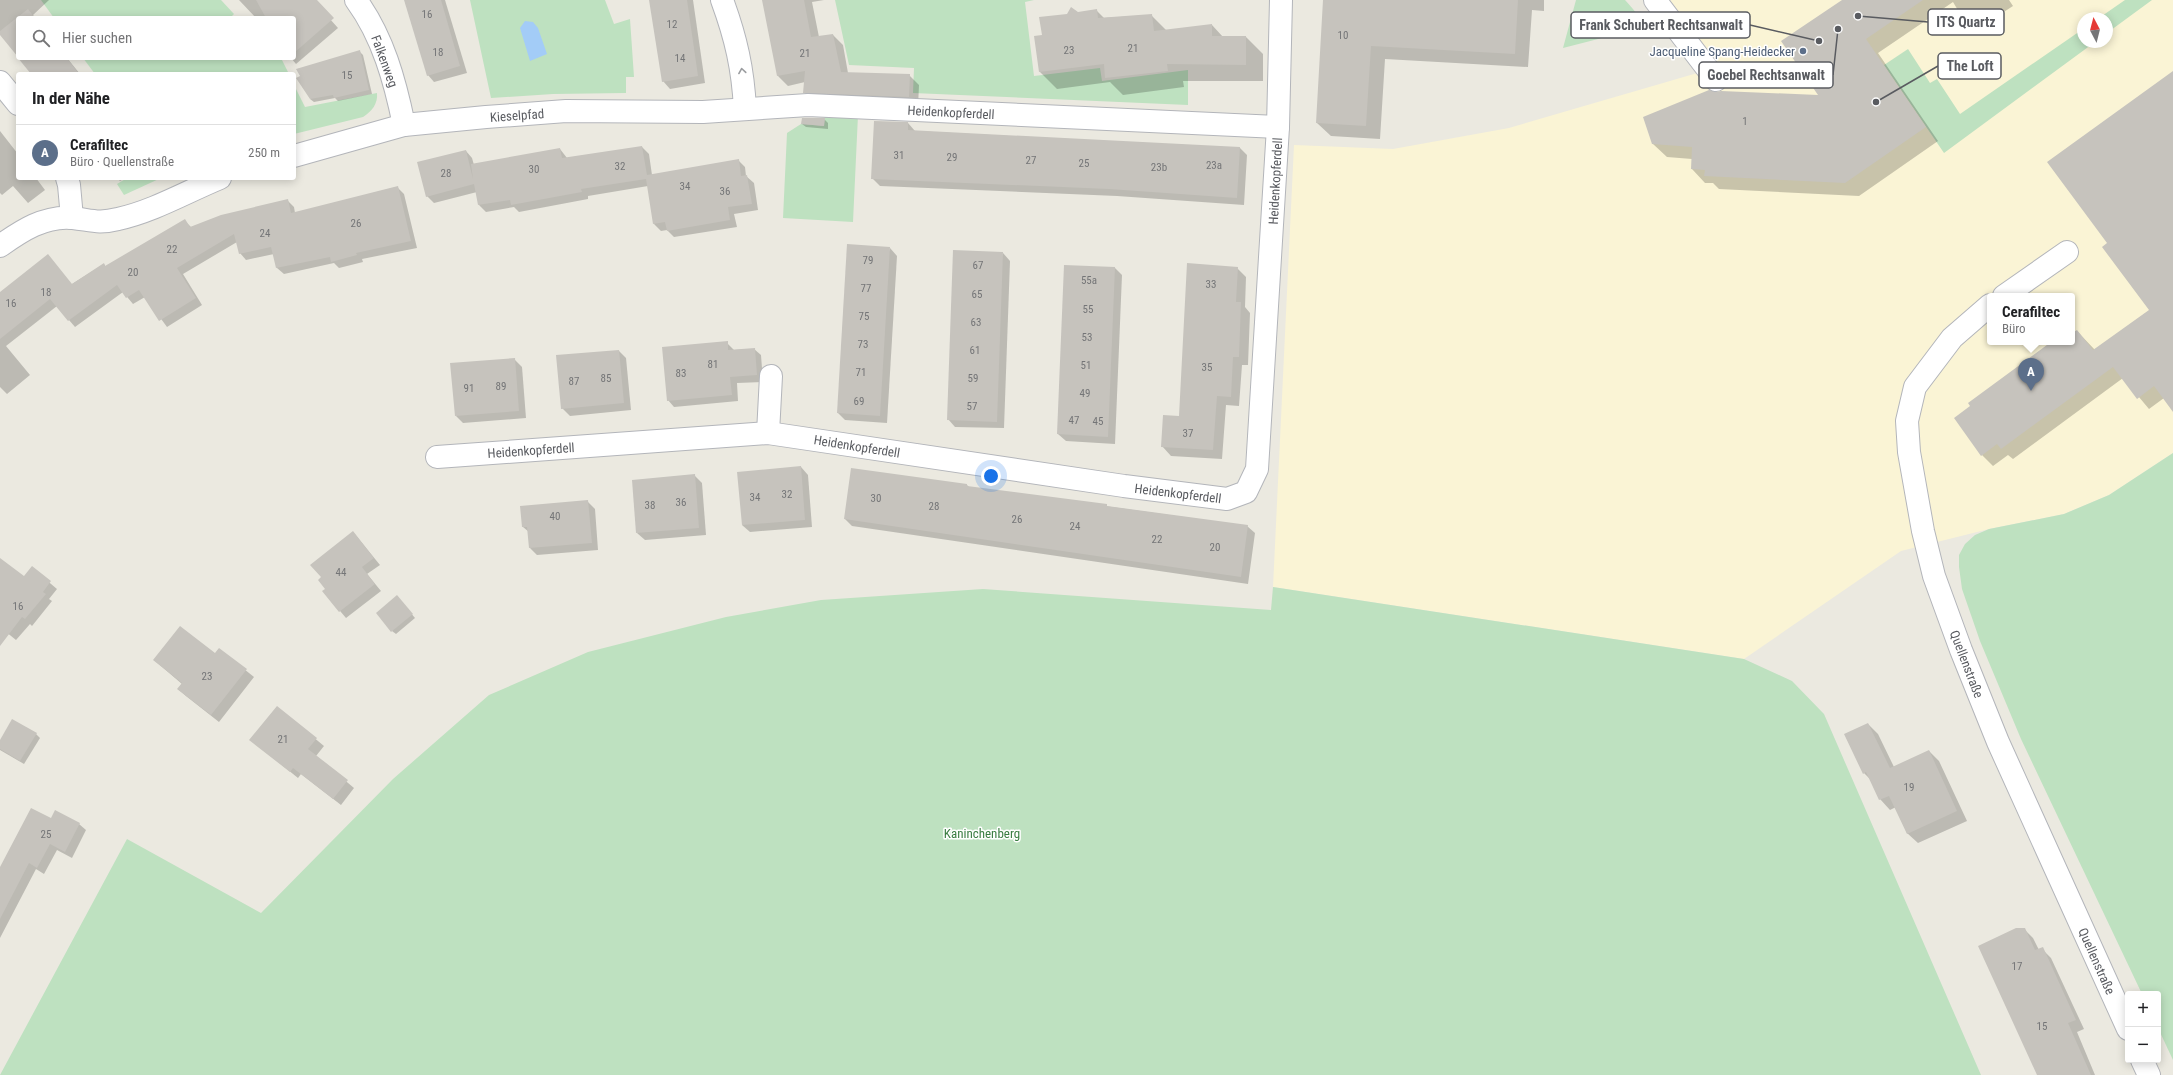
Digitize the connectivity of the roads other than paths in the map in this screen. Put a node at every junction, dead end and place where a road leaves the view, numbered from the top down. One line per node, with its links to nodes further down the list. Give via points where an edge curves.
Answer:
1 (356, 0): 9 (street, Falkenweg, via 379,39 395,85)
2 (722, 0): 8 (street, one-way to 2, via 743,73 735,34)
3 (1281, 0): 10 (street, Heidenkopferdell)
4 (1655, 0): 5 (street)
5 (1716, 80)
6 (0, 82): 7 (street)
7 (16, 102)
8 (745, 109): 9 (street, Kieselpfad, via 703,112 566,111); 10 (street, Heidenkopferdell, via 808,104)
9 (404, 125): 11 (street, Kieselpfad)
10 (1278, 127): 20 (street, Heidenkopferdell, via 1257,469 1246,492 1227,499)
11 (296, 155)
12 (68, 180): 14 (street)
13 (216, 180): 14 (street, via 145,212 96,223)
14 (72, 218): 15 (street, via 45,220 21,230)
15 (0, 246)
16 (2067, 252): 17 (street)
17 (2008, 293)
18 (1987, 308): 22 (street, Quellenstraße, via 1952,338 1915,387 1907,420 1916,494 1934,576 1964,657 1998,742)
19 (771, 376): 20 (street)
20 (768, 433): 21 (street, Heidenkopferdell)
21 (437, 457)
22 (2127, 1027)
23 (2143, 1063): 24 (street)
24 (2149, 1075)

